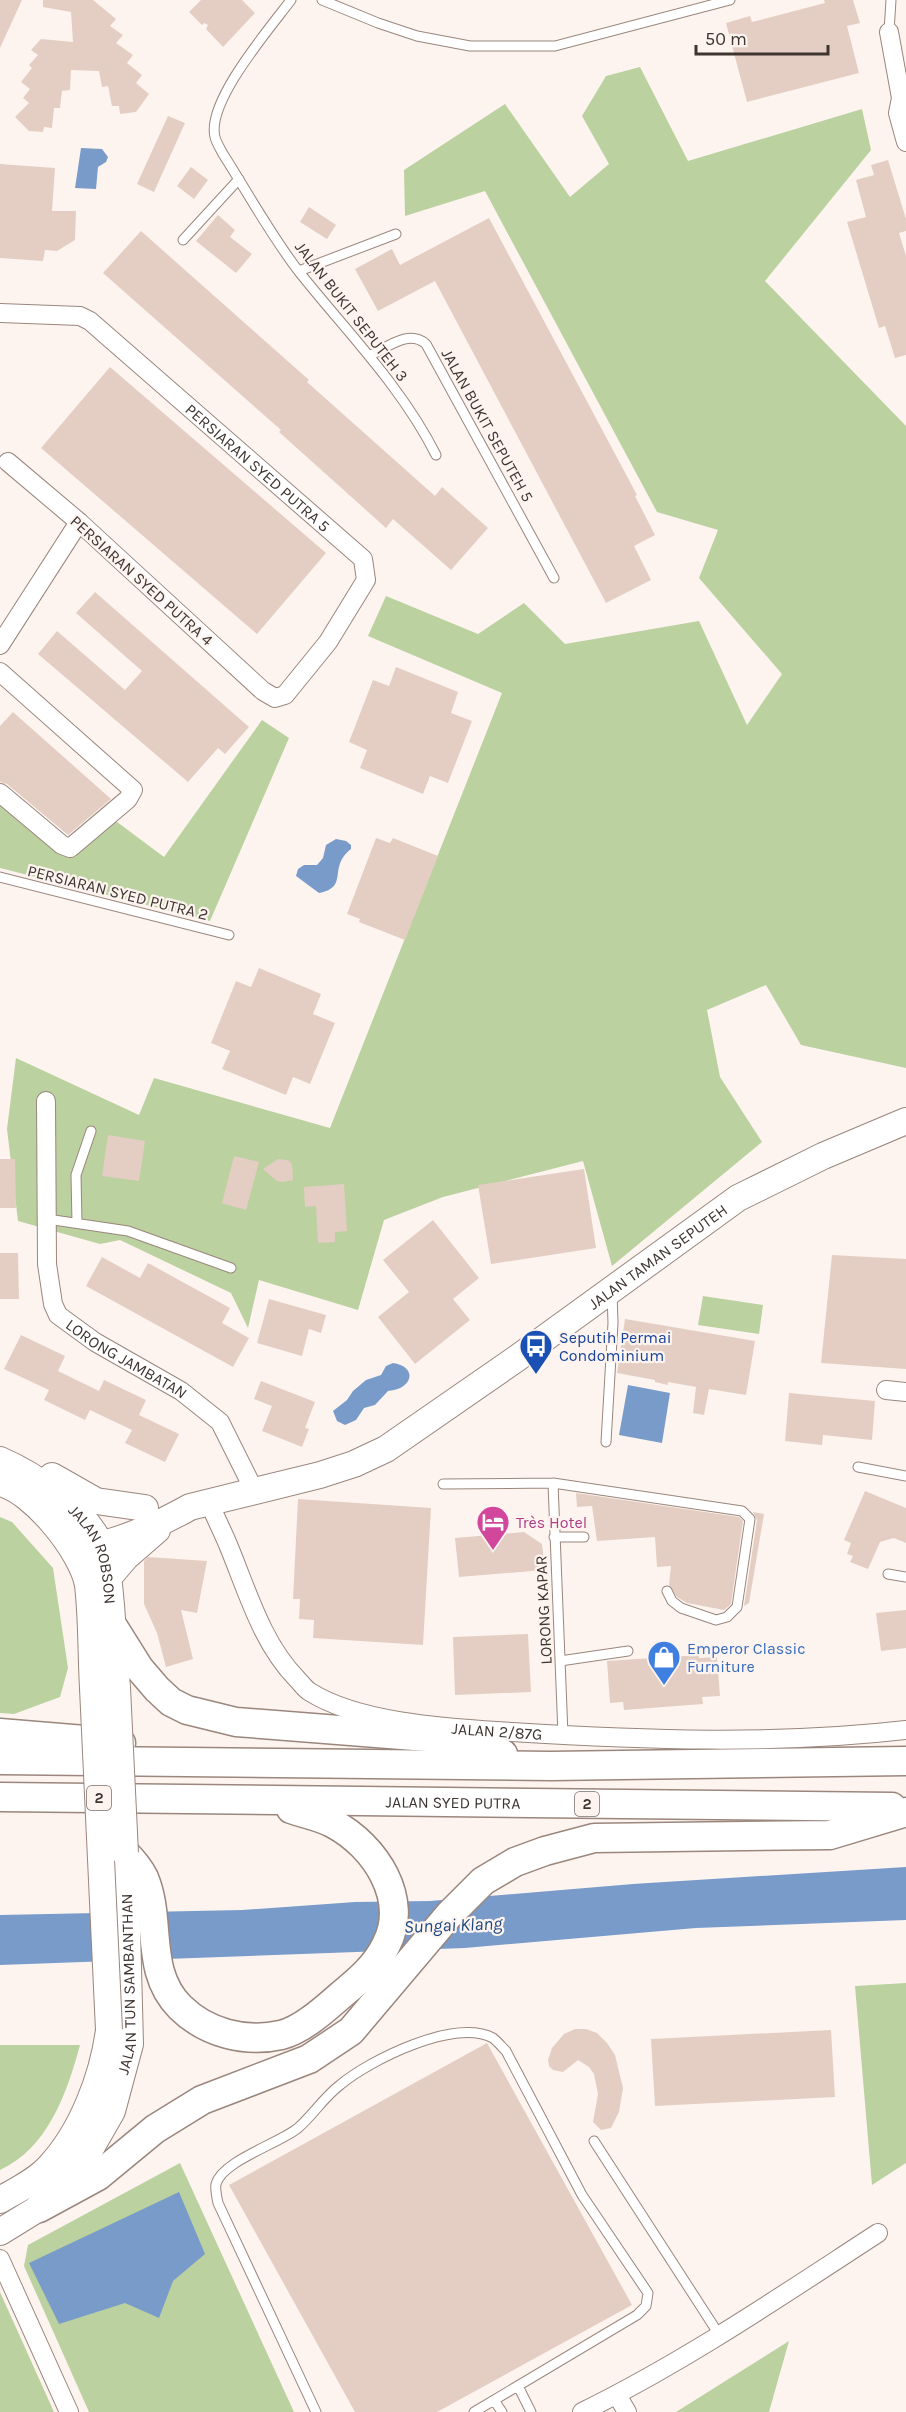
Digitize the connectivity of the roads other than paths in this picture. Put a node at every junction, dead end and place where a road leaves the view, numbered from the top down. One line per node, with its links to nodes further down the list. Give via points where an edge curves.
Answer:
1 (291, 0): 8 (lane, JALAN BUKIT SEPUTEH 3, via 231,81 217,111 215,137)
2 (322, 0): 3 (lane, via 417,36 470,46 555,46)
3 (730, 0)
4 (891, 0): 5 (lane)
5 (889, 32): 6 (street)
6 (903, 96): 7 (street, via 898,113)
7 (906, 142)
8 (239, 179): 10 (lane); 11 (lane, JALAN BUKIT SEPUTEH 3)
9 (396, 234): 11 (lane)
10 (183, 240)
11 (298, 271): 13 (lane, JALAN BUKIT SEPUTEH 3)
12 (0, 313): 20 (street, PERSIARAN SYED PUTRA 5, via 80,316 90,321 363,559 366,580 328,642 285,695)
13 (369, 356): 14 (lane, JALAN BUKIT SEPUTEH 3, via 422,427); 17 (lane, JALAN BUKIT SEPUTEH 5, via 412,336 426,344)
14 (436, 455)
15 (8, 462): 16 (street, PERSIARAN SYED PUTRA 4)
16 (80, 522): 18 (street); 20 (street, PERSIARAN SYED PUTRA 4)
17 (554, 578)
18 (0, 645)
19 (0, 672): 21 (street, via 133,790 128,799 70,849)
20 (275, 698)
21 (0, 793)
22 (0, 877): 23 (lane, PERSIARAN SYED PUTRA 2)
23 (229, 935)
24 (46, 1101): 27 (street, LORONG JAMBATAN)
25 (906, 1121): 30 (main road, JALAN TAMAN SEPUTEH, via 738,1198)
26 (91, 1131): 28 (lane, via 76,1175)
27 (47, 1219): 28 (lane); 40 (street, LORONG JAMBATAN, via 47,1264 58,1315 95,1342 181,1391 220,1422)
28 (77, 1223): 29 (lane, via 128,1231)
29 (231, 1268)
30 (612, 1288): 33 (lane, via 614,1323); 40 (main road, JALAN TAMAN SEPUTEH, via 386,1449 320,1475)
31 (886, 1390): 32 (street)
32 (906, 1392)
33 (606, 1442)
34 (0, 1460): 41 (main road, via 26,1464 96,1501); 46 (main road, JALAN ROBSON, via 50,1489)
35 (858, 1467): 36 (lane)
36 (906, 1476)
37 (0, 1483): 43 (main road, JALAN ROBSON, via 28,1498)
38 (553, 1483): 39 (lane); 44 (lane, LORONG KAPAR); 50 (lane, via 746,1514 750,1519 737,1607 727,1617 716,1620 681,1608)
39 (442, 1484)
40 (254, 1490): 42 (main road, JALAN TAMAN SEPUTEH)
41 (145, 1508): 42 (main road, JALAN TAMAN SEPUTEH); 46 (main road, JALAN TAMAN SEPUTEH)
42 (190, 1509): 46 (main road, JALAN TAMAN SEPUTEH); 49 (main road); 57 (street, JALAN 2/87G, via 229,1548 245,1591 280,1661 309,1691 348,1709 397,1720)
43 (48, 1515): 46 (main road); 49 (main road, JALAN ROBSON)
44 (554, 1537): 45 (lane); 53 (lane, LORONG KAPAR)
45 (584, 1537)
46 (91, 1539): 49 (main road, JALAN ROBSON)
47 (888, 1574): 48 (lane)
48 (906, 1577)
49 (98, 1581): 51 (main road, JALAN ROBSON); 54 (main road, JALAN ROBSON)
50 (667, 1591)
51 (112, 1624): 54 (main road, JALAN ROBSON); 61 (main road, via 157,1689 187,1710 236,1722 440,1738)
52 (628, 1651): 53 (lane)
53 (560, 1661): 57 (lane, LORONG KAPAR)
54 (105, 1688): 65 (main road, JALAN TUN SAMBANTHAN, bridge); 66 (main road, JALAN TUN SAMBANTHAN, bridge)
55 (906, 1730): 57 (street, JALAN 2/87G, via 864,1735 695,1740)
56 (0, 1733): 60 (main road)
57 (563, 1735)
58 (0, 1760): 60 (main road, 2)
59 (906, 1761): 61 (main road, 2)
60 (391, 1764): 61 (main road, 2)
61 (551, 1766)
62 (0, 1797): 63 (main road, JALAN SYED PUTRA / 2)
63 (267, 1801): 64 (main road, JALAN SYED PUTRA / 2); 65 (main road, via 333,1823 356,1838 376,1859 392,1893 394,1919 387,1944 369,1972 297,2028 281,2035 233,2037 205,2026 179,2007 162,1981 143,1877)
64 (906, 1810): 69 (main road, via 830,1835 594,1838 515,1862 483,1881 449,1916 351,2031 309,2059 202,2100 155,2129 98,2176)
65 (125, 1853): 66 (main road, JALAN TUN SAMBANTHAN)
66 (119, 2032): 68 (main road, JALAN TUN SAMBANTHAN, via 90,2102 67,2144 49,2168); 69 (main road, JALAN TUN SAMBANTHAN, via 130,2044 112,2111 88,2153)
67 (594, 2141): 73 (lane)
68 (0, 2200)
69 (39, 2208): 70 (main road, JALAN TUN SAMBANTHAN)
70 (0, 2232)
71 (878, 2234): 73 (street)
72 (0, 2259): 77 (street)
73 (720, 2336): 75 (street)
74 (518, 2386): 76 (lane); 78 (lane, via 637,2315 646,2306 648,2293 582,2195 506,2051 493,2038 475,2034 450,2036 410,2044 369,2064 339,2086 297,2129 224,2171 216,2184 218,2203); 81 (lane)
75 (617, 2395): 82 (street); 83 (street)
76 (495, 2400): 79 (lane); 80 (lane)
77 (69, 2412)
78 (316, 2412)
79 (474, 2412)
80 (502, 2412)
81 (531, 2412)
82 (582, 2412)
83 (627, 2412)

